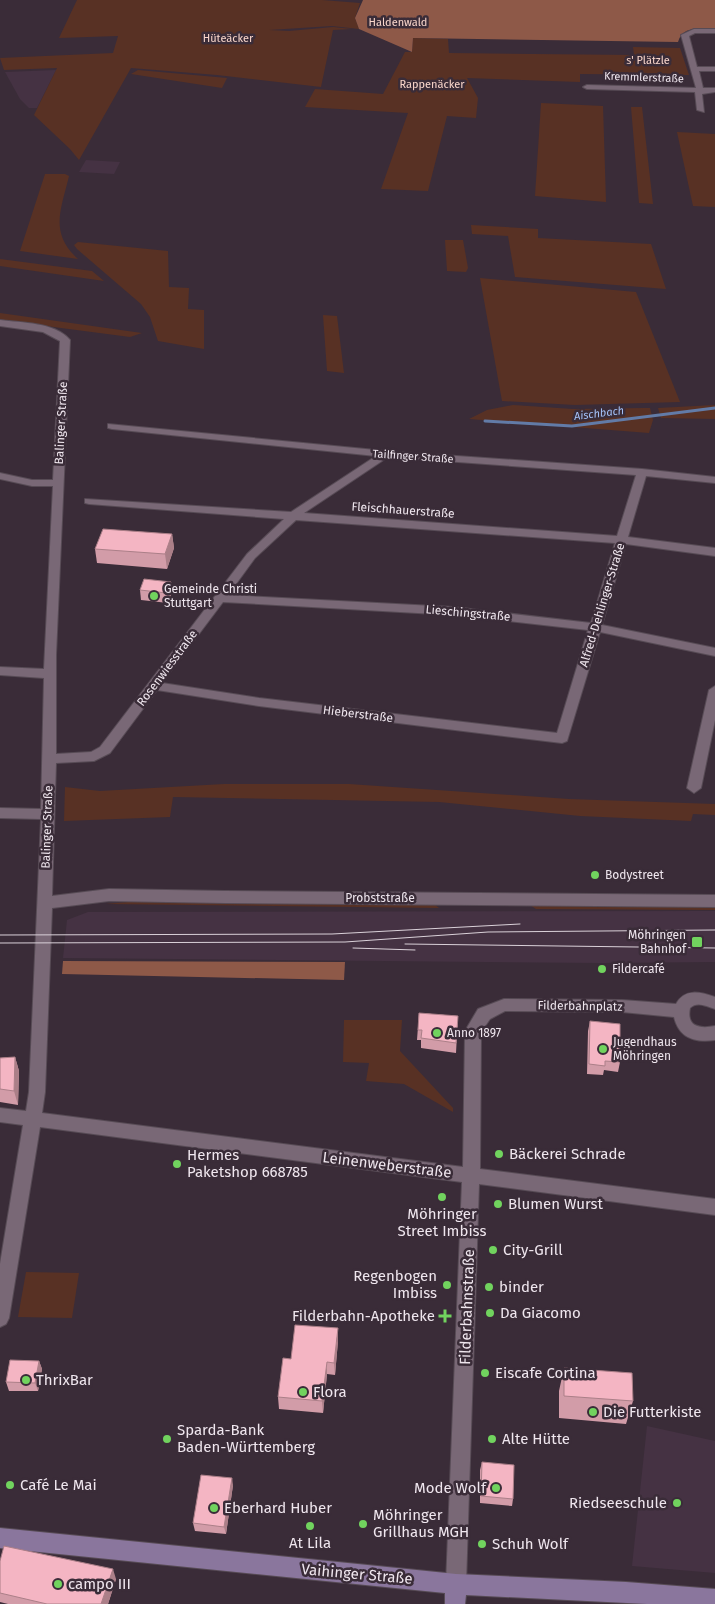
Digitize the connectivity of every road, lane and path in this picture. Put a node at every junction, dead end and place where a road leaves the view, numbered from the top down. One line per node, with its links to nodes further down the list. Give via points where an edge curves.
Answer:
1 (715, 31): 2 (street, via 694,30 685,35)
2 (693, 69): 3 (street, Kremmlerstraße); 5 (street, Kremmlerstraße)
3 (715, 69)
4 (587, 87): 5 (street, Kremmlerstraße)
5 (700, 90): 6 (street, Kremmlerstraße); 7 (street)
6 (715, 90)
7 (701, 110)
8 (0, 323): 14 (street, Balinger Straße, via 61,335 65,340)
9 (112, 426): 10 (street, Tailfinger Straße)
10 (386, 454): 11 (street, Tailfinger Straße); 16 (street, Rosenwiesstraße)
11 (642, 472): 13 (street, Tailfinger Straße); 17 (street, Alfred-Dehlinger-Straße)
12 (0, 476): 14 (street, via 32,483)
13 (715, 480)
14 (59, 483): 23 (street, Balinger Straße)
15 (89, 501): 16 (street, Fleischhauerstraße)
16 (294, 516): 17 (street, Fleischhauerstraße); 19 (street, Rosenwiesstraße, via 251,556)
17 (622, 540): 18 (street, Fleischhauerstraße); 20 (street, Alfred-Dehlinger-Straße)
18 (715, 552)
19 (219, 598): 20 (street, Lieschingstraße, via 483,613); 24 (street, Rosenwiesstraße)
20 (594, 627): 21 (street, Lieschingstraße); 26 (street, Alfred-Dehlinger-Straße)
21 (715, 652)
22 (0, 671): 23 (street)
23 (50, 674): 27 (street, Balinger Straße)
24 (155, 686): 26 (street, Hieberstraße, via 259,702); 27 (street, Rosenwiesstraße, via 105,750 85,757)
25 (715, 690): 28 (street)
26 (562, 738)
27 (50, 760): 30 (street, Balinger Straße)
28 (694, 788)
29 (0, 813): 30 (street)
30 (47, 814): 32 (street, Balinger Straße)
31 (715, 901): 32 (street, Probststraße, via 149,894)
32 (45, 903): 38 (street, Balinger Straße)
33 (715, 1003): 34 (street, via 707,999 692,999 685,1002)
34 (679, 1011): 35 (street, Filderbahnplatz, via 622,1006 504,1005); 36 (street, via 679,1018 688,1030 703,1035)
35 (484, 1014): 39 (street, Filderbahnstraße, via 473,1031)
36 (715, 1033)
37 (0, 1115): 38 (street, Leinenweberstraße)
38 (34, 1119): 39 (street, Leinenweberstraße); 41 (street, Balinger Straße)
39 (471, 1175): 40 (street, Leinenweberstraße); 43 (street, Filderbahnstraße)
40 (715, 1207)
41 (0, 1318)
42 (0, 1538): 43 (main road, Vaihinger Straße)
43 (455, 1594): 44 (main road, Vaihinger Straße, via 626,1592)
44 (715, 1599)

